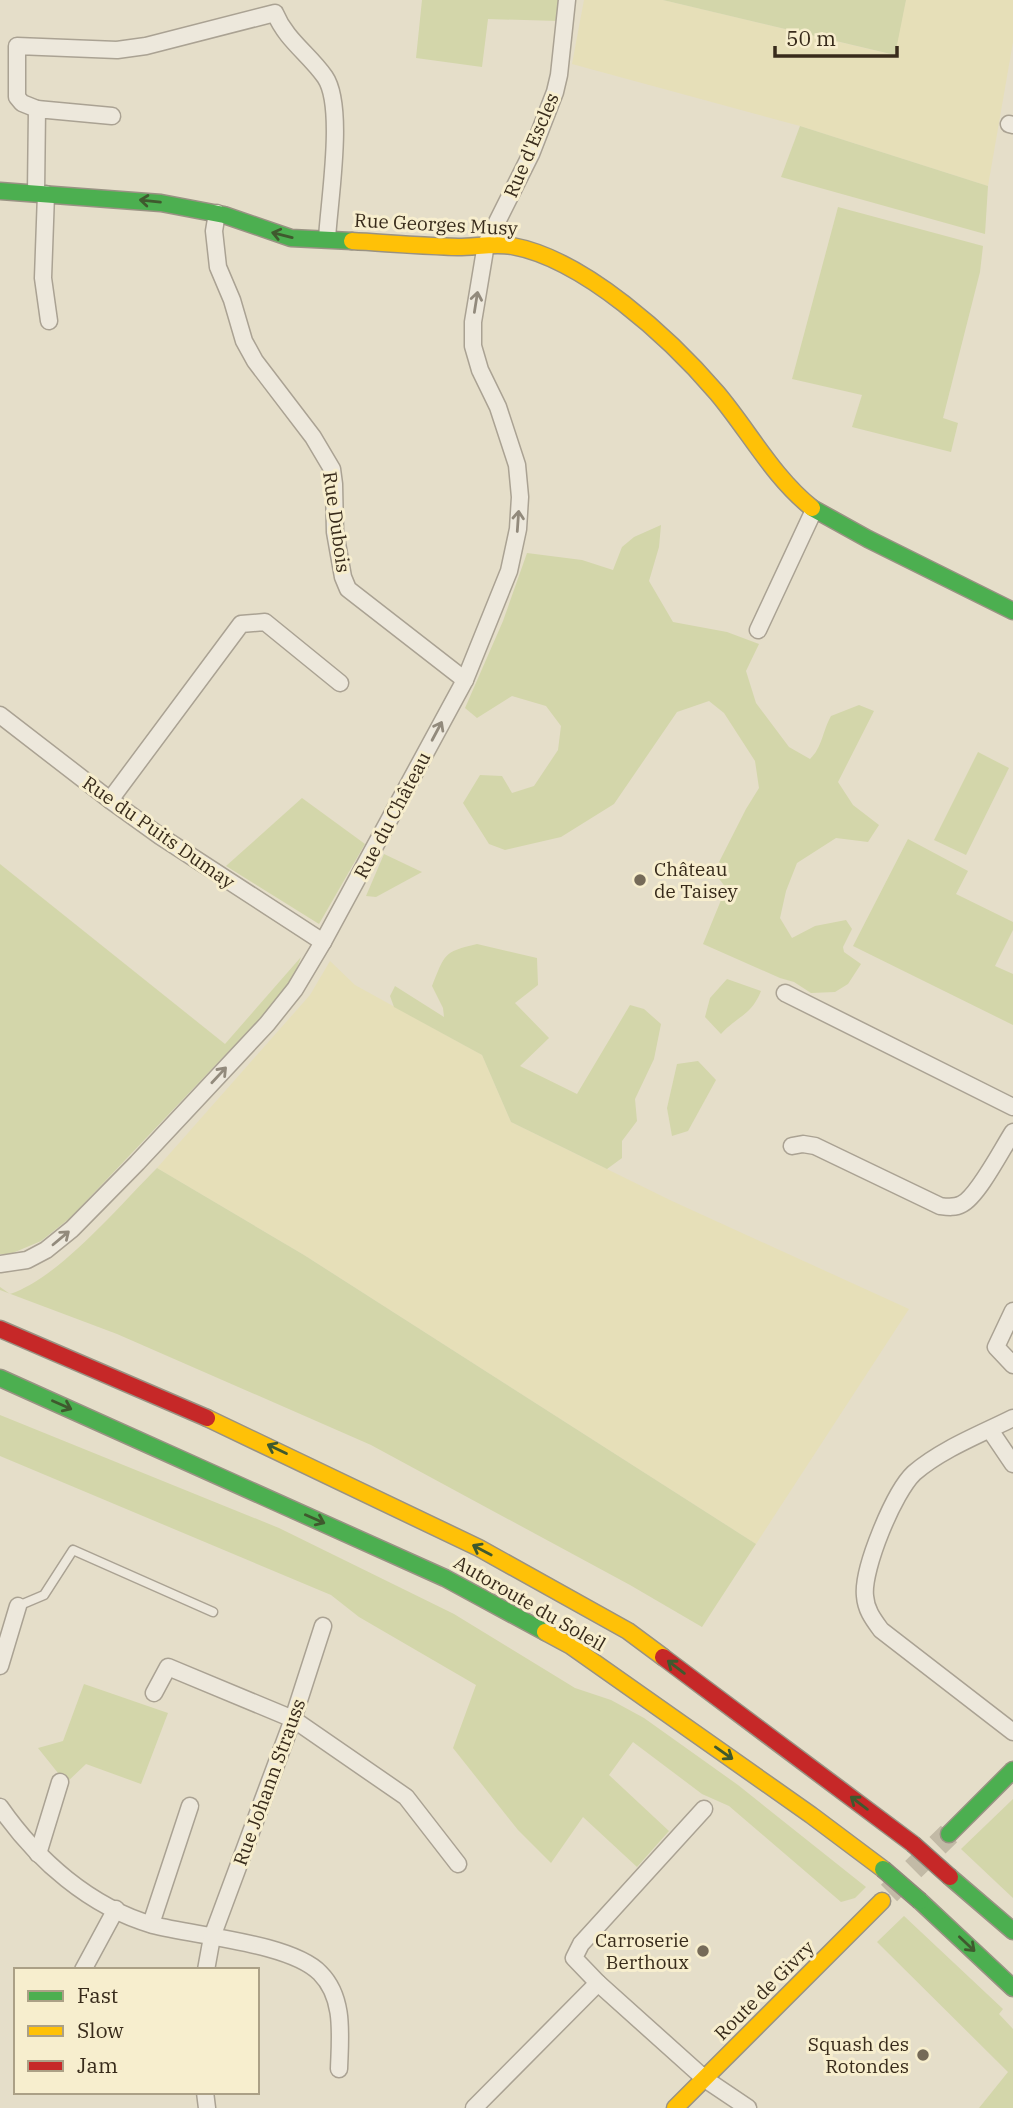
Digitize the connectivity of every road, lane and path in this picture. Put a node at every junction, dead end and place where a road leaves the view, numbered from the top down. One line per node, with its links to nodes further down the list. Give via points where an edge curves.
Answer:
1 (568, 0): 9 (street, Rue d'Escles, via 559,75 549,110)
2 (274, 7): 3 (street, via 146,46 117,50 17,46 17,97); 8 (street, via 281,29 332,90 336,112)
3 (37, 109): 4 (street); 6 (street)
4 (112, 116)
5 (0, 191): 6 (main road, Rue Georges Musy)
6 (41, 194): 7 (main road, Rue Georges Musy, one-way to 6, via 153,200); 10 (street)
7 (218, 213): 8 (main road, Rue Georges Musy, one-way to 7, via 291,238); 14 (street, Rue Dubois, via 214,231 218,267 244,341 332,469 335,532 348,589)
8 (327, 239): 9 (main road, Rue Georges Musy, via 461,247)
9 (486, 244): 11 (main road, Rue Georges Musy, via 551,258 590,279 626,307 710,384 782,477); 14 (street, Rue du Château, one-way to 9, via 509,571 518,529 517,466 473,346 472,322)
10 (49, 321)
11 (814, 510): 12 (main road, Rue Georges Musy); 13 (street)
12 (1013, 611)
13 (758, 630)
14 (465, 680): 18 (street, Rue du Château, one-way to 14)
15 (340, 683): 17 (street, via 265,622 242,624)
16 (0, 715): 17 (street, Rue du Puits Dumay)
17 (110, 800): 18 (street, Rue du Puits Dumay)
18 (323, 943): 23 (street, Rue du Château, one-way to 18, via 27,1260 72,1229 267,1024)
19 (785, 993): 20 (street)
20 (1013, 1107)
21 (1013, 1132): 22 (street, via 972,1196 951,1207 940,1206 815,1146)
22 (792, 1146)
23 (0, 1264)
24 (1013, 1311): 26 (street, via 996,1347)
25 (0, 1329): 50 (main road, Autoroute du Soleil, one-way to 25, bridge, via 913,1844 628,1631 479,1548 243,1433)
26 (1013, 1366)
27 (0, 1378): 55 (main road, Autoroute du Soleil, one-way to 55, bridge, via 445,1578 571,1646 883,1869)
28 (1013, 1418): 29 (street)
29 (990, 1430): 30 (street); 37 (street, via 945,1453 905,1482 884,1522 865,1597 881,1630)
30 (1013, 1464)
31 (18, 1606): 32 (lane, via 44,1595 73,1550); 34 (street)
32 (213, 1612)
33 (323, 1626): 36 (street, Rue Johann Strauss)
34 (0, 1666)
35 (154, 1693): 36 (street, via 168,1667)
36 (293, 1719): 46 (street, via 406,1797); 51 (street, Rue Johann Strauss)
37 (1013, 1732)
38 (1013, 1770): 43 (main road)
39 (60, 1782): 45 (street)
40 (190, 1806): 49 (street)
41 (705, 1809): 54 (street, via 575,1952 577,1964)
42 (5, 1814): 44 (street); 45 (street)
43 (949, 1834)
44 (0, 1835)
45 (38, 1854): 48 (street, via 71,1882)
46 (458, 1864)
47 (882, 1901): 57 (main road, Route de Givry)
48 (116, 1909): 49 (street); 52 (street)
49 (151, 1924): 51 (street)
50 (1013, 1931)
51 (212, 1937): 53 (street, Rue Johann Strauss); 56 (street, via 283,1952 320,1973 338,2006)
52 (84, 1968)
53 (206, 1968)
54 (598, 1983): 57 (street); 58 (street)
55 (1013, 1987)
56 (340, 2069)
57 (705, 2079): 59 (main road, Route de Givry); 60 (street)
58 (474, 2108)
59 (675, 2108)
60 (748, 2108)

